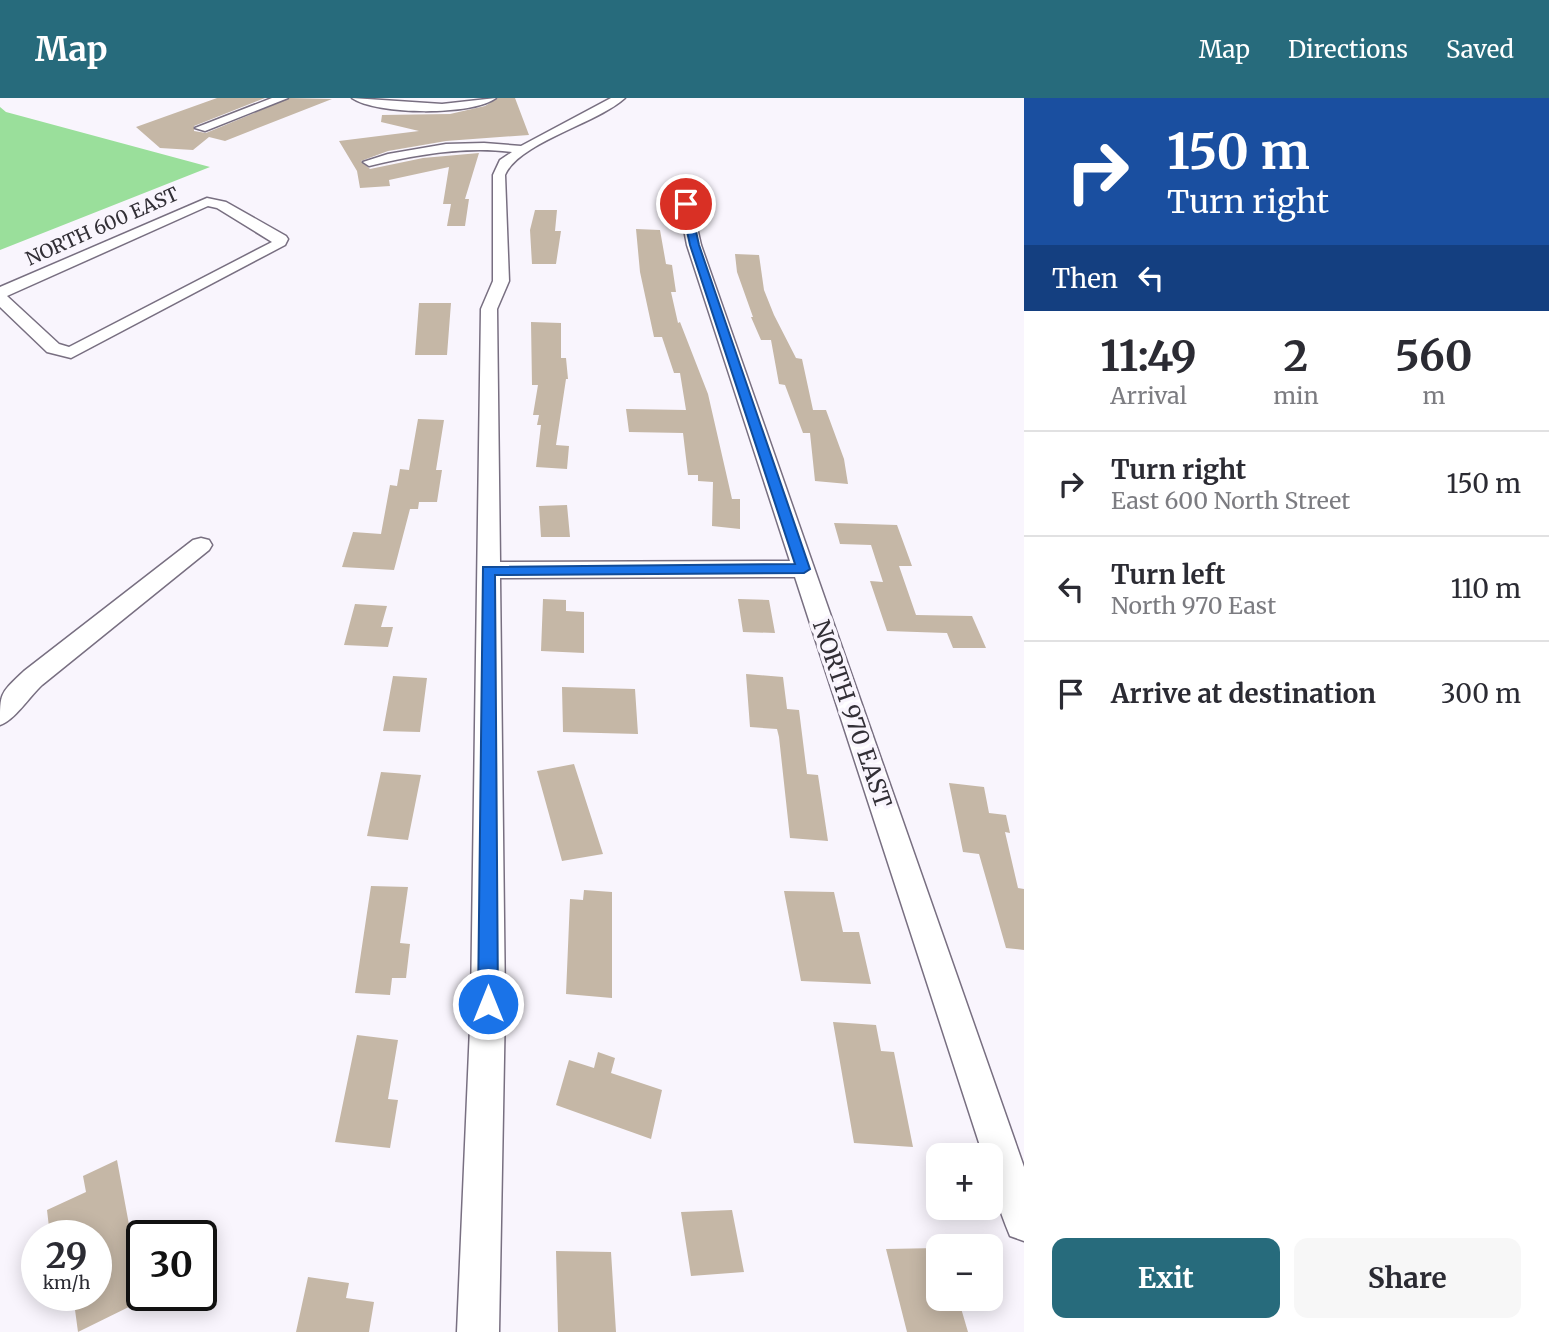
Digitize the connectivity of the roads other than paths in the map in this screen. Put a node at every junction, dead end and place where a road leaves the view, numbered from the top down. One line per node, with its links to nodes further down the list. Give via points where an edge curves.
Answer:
1 (282, 98): 5 (street)
2 (358, 98): 3 (street, via 407,107 471,105)
3 (490, 98)
4 (619, 98): 6 (street)
5 (201, 128)
6 (523, 150): 7 (street, via 438,148); 12 (street, via 504,163 499,175 501,281 489,309)
7 (369, 162)
8 (686, 204): 11 (street, NORTH 970 EAST, via 694,245)
9 (0, 296): 9 (street, NORTH 600 EAST, via 207,202 221,205 281,239 266,252 71,353 53,348)
10 (201, 545): 13 (street, via 33,678)
11 (804, 569): 12 (street); 14 (street, NORTH 970 EAST)
12 (488, 570): 15 (street, via 488,1004)
13 (0, 715)
14 (1024, 1222)
15 (478, 1332)

